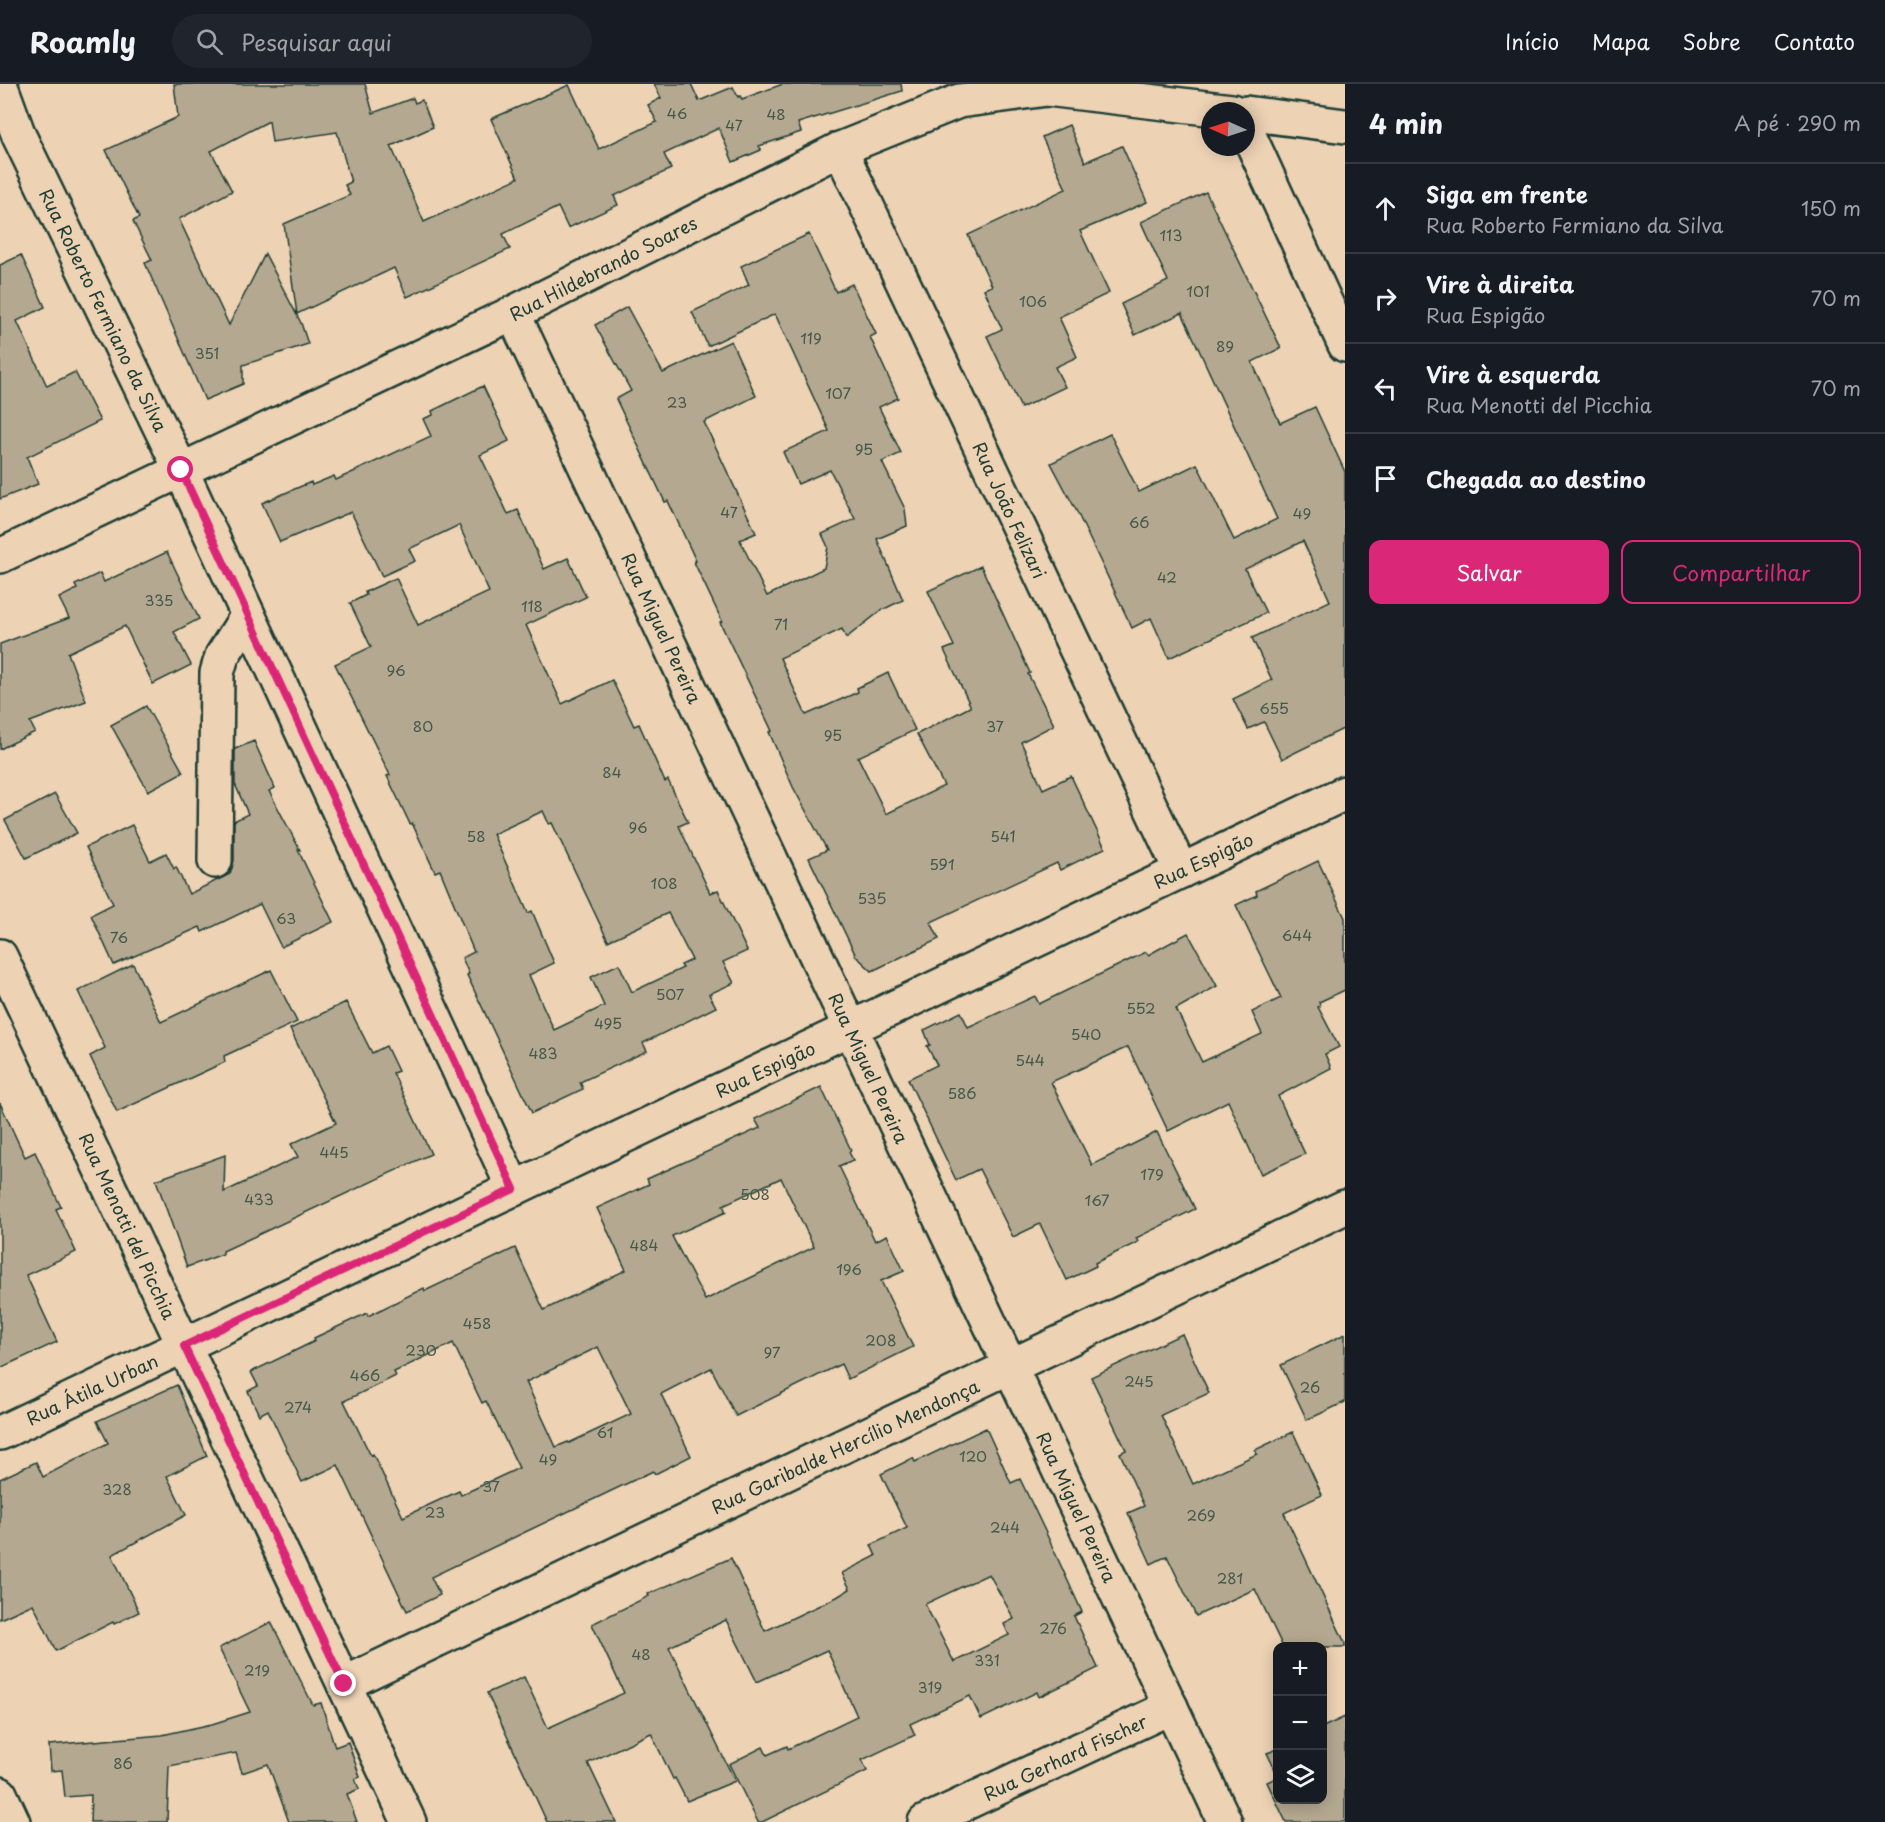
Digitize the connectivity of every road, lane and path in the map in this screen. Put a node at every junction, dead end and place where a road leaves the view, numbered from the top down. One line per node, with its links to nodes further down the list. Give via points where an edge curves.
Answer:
1 (0, 84): 9 (street, Rua Roberto Fermiano da Silva, via 19,136)
2 (1201, 107): 5 (street, Rua Hildebrando Soares, via 1047,89 959,101)
3 (1255, 114): 4 (street)
4 (1345, 126)
5 (840, 149): 7 (street, Rua Hildebrando Soares); 14 (street, Rua João Felizari)
6 (1255, 149): 8 (street)
7 (513, 313): 9 (street, Rua Hildebrando Soares); 16 (street, Rua Miguel Pereira)
8 (1345, 345)
9 (181, 470): 10 (street, Rua Hildebrando Soares); 11 (street, Rua Roberto Fermiano da Silva)
10 (0, 556)
11 (248, 615): 13 (street, via 222,656 217,673); 17 (street, Rua Roberto Fermiano da Silva)
12 (1345, 793): 14 (street, Rua Espigão)
13 (215, 861)
14 (1181, 871): 16 (street, Rua Espigão)
15 (0, 957): 19 (street, Rua Menotti del Picchia)
16 (851, 1028): 17 (street, Rua Espigão); 20 (street, Rua Miguel Pereira)
17 (514, 1189): 19 (street, Rua Espigão)
18 (1345, 1208): 20 (street, Rua Garibalde Hercílio Mendonça)
19 (184, 1346): 21 (street, Rua Átila Urban); 22 (street, Rua Menotti del Picchia)
20 (1010, 1367): 22 (street, Rua Garibalde Hercílio Mendonça); 23 (street, Rua Miguel Pereira)
21 (0, 1433)
22 (344, 1684): 26 (street, Rua Menotti del Picchia)
23 (1171, 1707): 27 (street, Rua Gerhard Fischer); 28 (street, Rua Miguel Pereira)
24 (0, 1794): 25 (street)
25 (13, 1822)
26 (409, 1822)
27 (925, 1822)
28 (1225, 1822)

